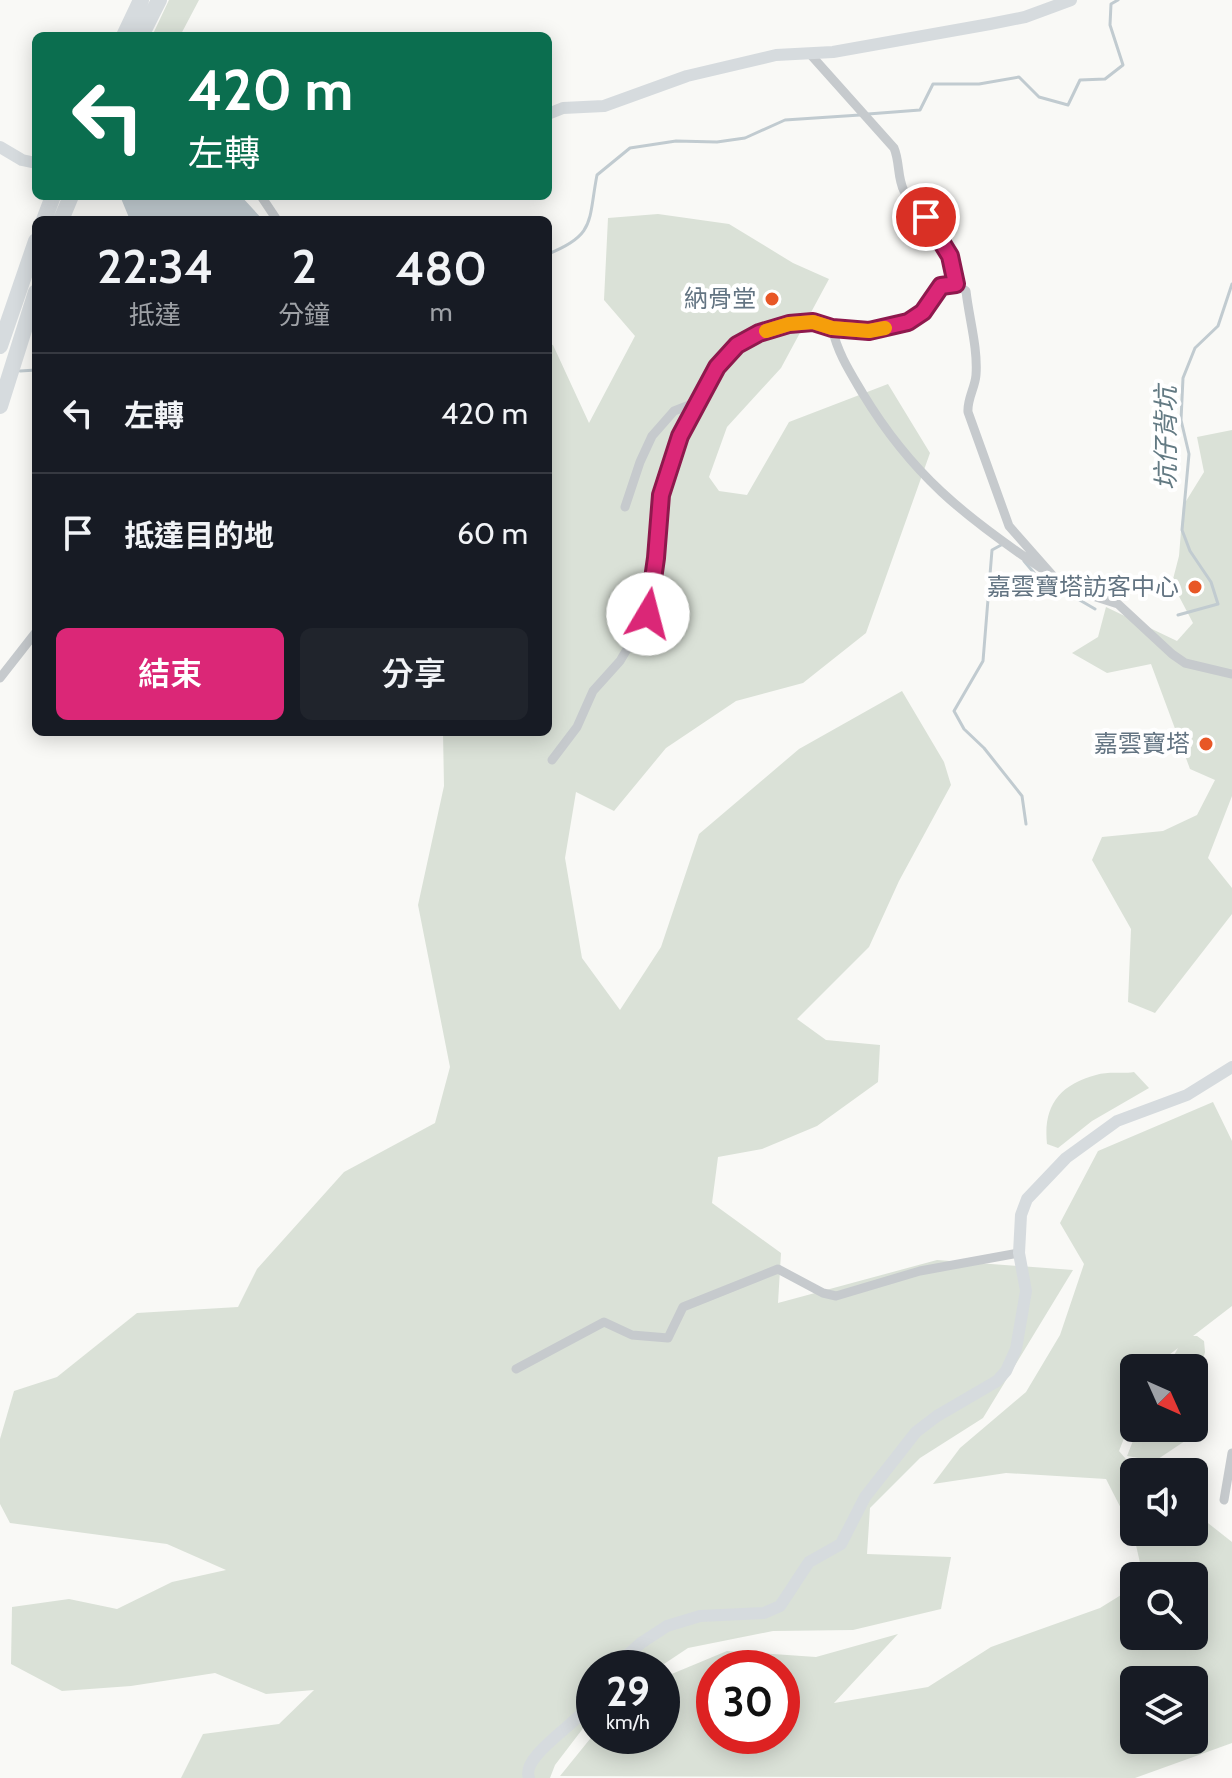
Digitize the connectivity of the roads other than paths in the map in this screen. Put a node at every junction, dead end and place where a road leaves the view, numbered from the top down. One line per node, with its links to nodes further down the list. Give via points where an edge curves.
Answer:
1 (141, 0): 4 (highway)
2 (159, 0): 5 (highway)
3 (1071, 0): 6 (street, via 1025,17)
4 (126, 32)
5 (143, 32)
6 (810, 54): 7 (street, via 776,55 687,76 604,106); 11 (street, via 894,148 904,192 950,256)
7 (552, 112)
8 (0, 147): 9 (street)
9 (32, 162)
10 (32, 253): 14 (highway)
11 (956, 284): 13 (street, via 941,286 923,312 908,322 869,331); 18 (street, via 966,291 976,363 968,412 1009,526)
12 (32, 305): 16 (highway)
13 (832, 328): 15 (street, via 813,322 789,324 737,345); 18 (street, via 837,351 907,456 968,517)
14 (0, 346)
15 (697, 402): 17 (street, via 674,411 652,436); 22 (street, via 661,495 648,614)
16 (0, 406)
17 (625, 507)
18 (1053, 576): 20 (street, via 1074,590 1118,604 1185,663)
19 (32, 637): 21 (street)
20 (1232, 674)
21 (0, 678)
22 (552, 760)
23 (1232, 1067): 24 (street, via 1187,1095 1117,1121 1066,1158 1027,1199)
24 (1019, 1253): 25 (street, via 920,1271 836,1296 778,1269 683,1307 668,1338 632,1335 604,1322); 28 (street, via 1026,1291 1016,1349 1006,1371 916,1432 865,1497 841,1544 809,1562 773,1610 700,1616 667,1626)
25 (516, 1369)
26 (1232, 1453): 27 (street)
27 (1224, 1500)
28 (633, 1650)
29 (576, 1720): 30 (street, via 529,1763)
30 (529, 1778)

